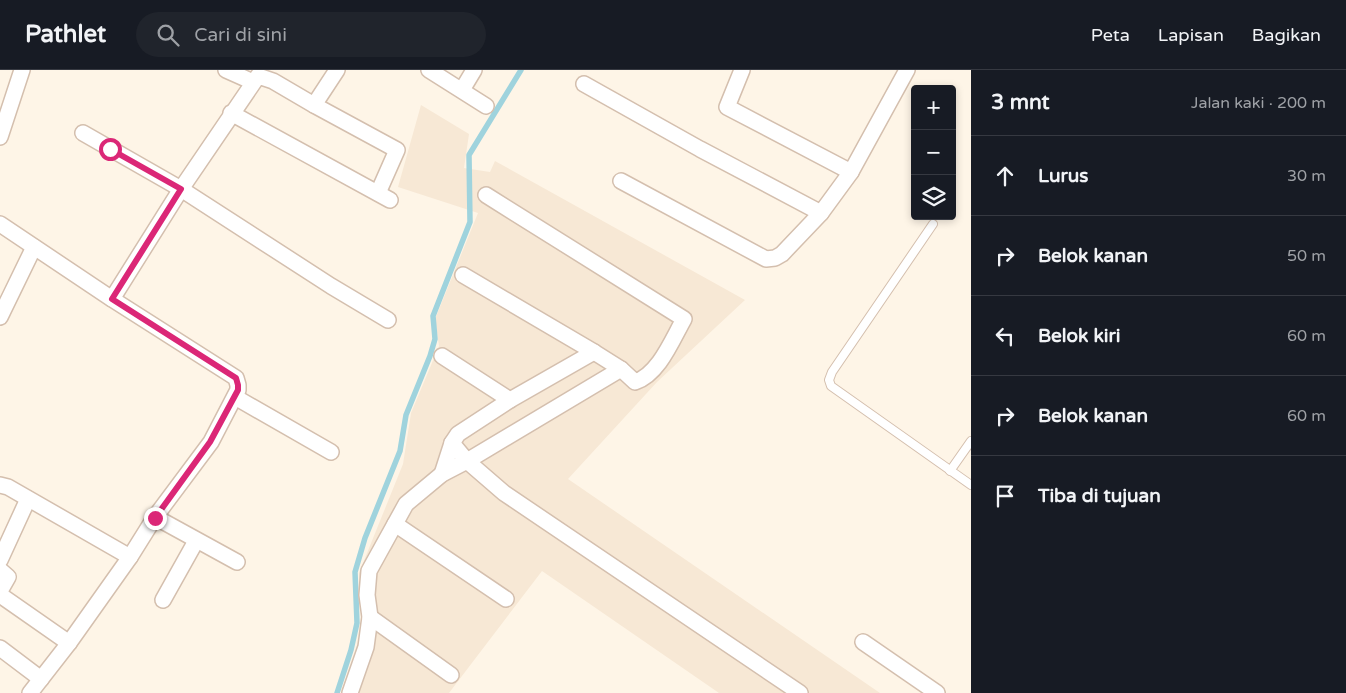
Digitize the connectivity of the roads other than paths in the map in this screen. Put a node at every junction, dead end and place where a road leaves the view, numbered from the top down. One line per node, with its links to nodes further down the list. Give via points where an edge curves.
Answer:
1 (22, 70): 15 (street)
2 (226, 70): 8 (street)
3 (337, 70): 11 (street)
4 (429, 70): 10 (street)
5 (474, 70): 10 (street)
6 (742, 70): 16 (street, via 727,107)
7 (901, 72): 16 (street)
8 (253, 82): 11 (street, via 258,76 263,77); 13 (street)
9 (584, 84): 20 (street)
10 (462, 90): 12 (street)
11 (314, 105): 13 (street, via 397,150 384,197)
12 (486, 106)
13 (231, 113): 18 (street)
14 (83, 133): 18 (street)
15 (0, 137)
16 (851, 172): 20 (street)
17 (621, 181): 20 (street, via 766,259 782,254)
18 (181, 189): 25 (street); 27 (street)
19 (486, 195): 30 (street, via 684,318 653,371 644,379 635,382)
20 (821, 213)
21 (0, 224): 23 (street)
22 (933, 224): 37 (lane, via 829,380 831,386)
23 (34, 247): 25 (street); 26 (street)
24 (463, 276): 28 (street)
25 (112, 299): 31 (street, via 236,378)
26 (0, 318)
27 (388, 320)
28 (594, 352): 30 (street); 32 (street)
29 (442, 356): 32 (street)
30 (621, 369): 36 (street)
31 (235, 397): 35 (street); 42 (street, via 210,442)
32 (510, 400): 34 (street, via 458,434)
33 (971, 440): 37 (lane)
34 (452, 443): 36 (street); 38 (street)
35 (331, 452)
36 (467, 461): 38 (street); 59 (street, via 504,493)
37 (950, 471): 39 (lane)
38 (442, 474): 43 (street, via 406,504)
39 (971, 485)
40 (0, 486): 41 (street)
41 (28, 499): 45 (street); 46 (street)
42 (155, 518): 44 (street); 45 (street)
43 (395, 524): 49 (street); 51 (street, via 369,571 367,595)
44 (196, 541): 47 (street); 50 (street)
45 (130, 557): 53 (street)
46 (0, 560)
47 (237, 562)
48 (0, 570): 53 (street, via 8,577 0,591 3,597)
49 (506, 599)
50 (163, 600)
51 (370, 617): 55 (street); 58 (street, via 366,647)
52 (863, 642): 60 (street)
53 (69, 643): 56 (street)
54 (0, 648): 56 (street)
55 (451, 674)
56 (41, 680): 57 (street)
57 (30, 693)
58 (350, 693)
59 (800, 693)
60 (937, 693)

